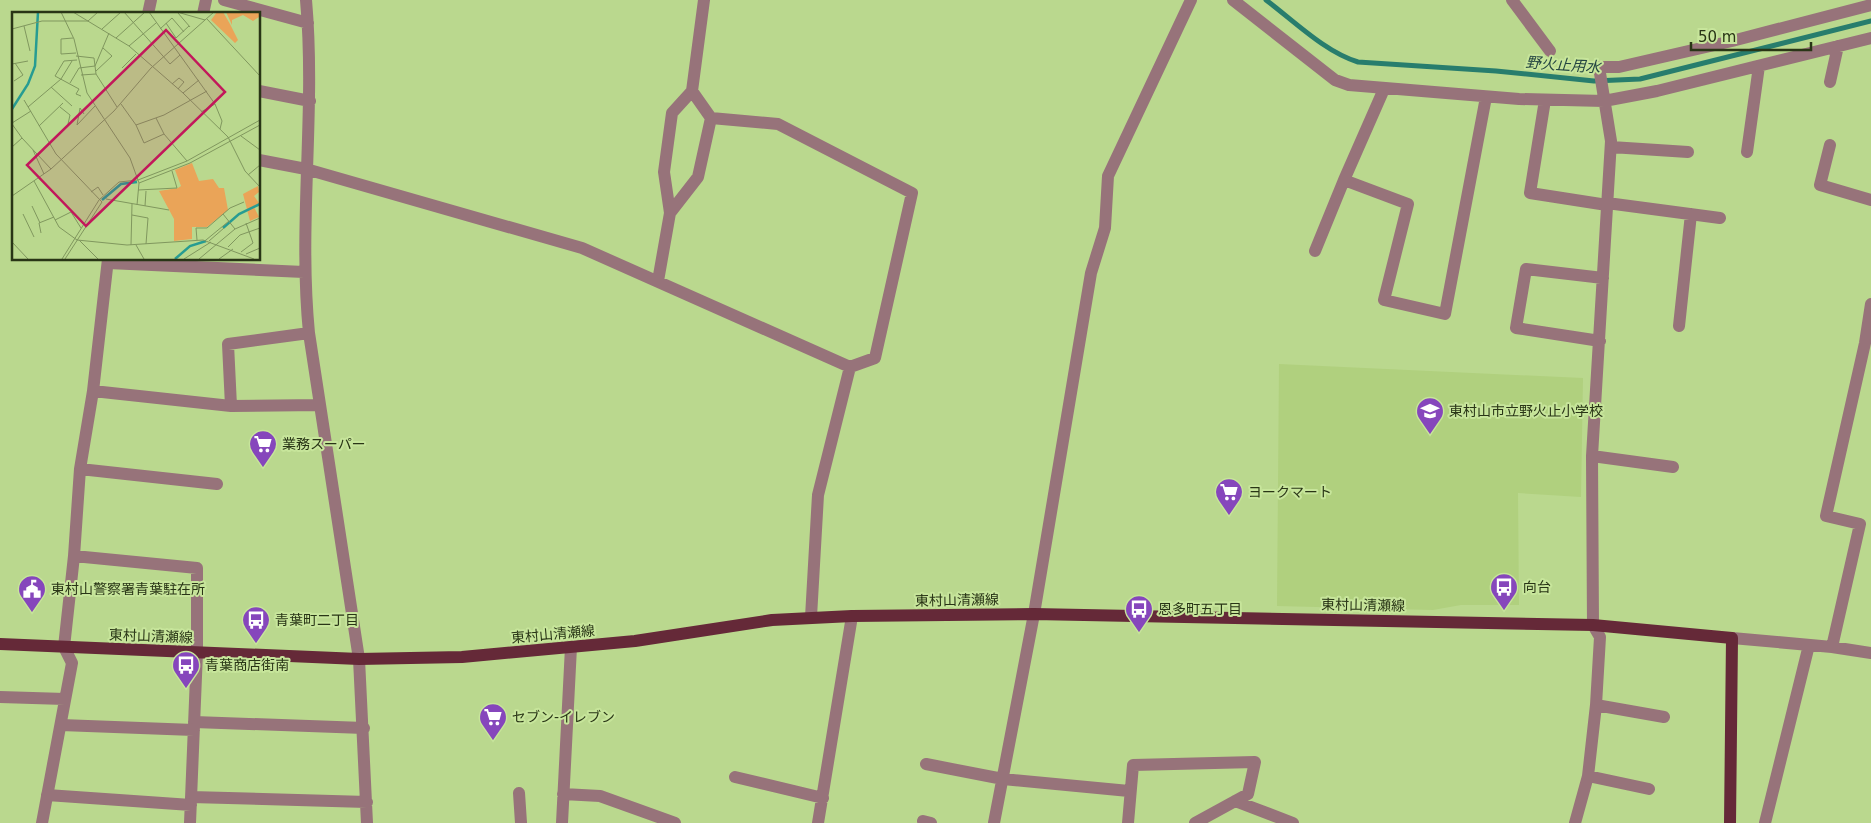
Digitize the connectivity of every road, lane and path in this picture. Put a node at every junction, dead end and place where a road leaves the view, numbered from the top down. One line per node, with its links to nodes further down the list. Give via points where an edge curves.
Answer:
1 (224, 0): 8 (street)
2 (306, 0): 8 (street)
3 (704, 0): 15 (street)
4 (1191, 0): 54 (street, via 1108,176 1105,228 1091,273)
5 (1233, 0): 14 (street, via 1336,80 1349,85)
6 (1512, 0): 11 (street)
7 (1871, 5): 17 (street, via 1723,43 1620,66 1599,67)
8 (308, 23): 20 (street)
9 (1871, 38): 10 (street)
10 (1838, 46): 12 (street); 13 (street)
11 (1550, 51)
12 (1759, 66): 17 (street, via 1657,91); 25 (street)
13 (1830, 82)
14 (1384, 89): 18 (street); 28 (street)
15 (692, 90): 21 (street); 31 (street, via 672,113 664,172)
16 (260, 91): 20 (street)
17 (1603, 95): 19 (street); 23 (street)
18 (1486, 97): 19 (street); 28 (street, via 1445,314 1384,300 1408,204)
19 (1545, 100): 30 (street, via 1530,193)
20 (310, 101): 27 (street)
21 (712, 118): 31 (street, via 698,177); 45 (street, via 778,124 912,193 875,358)
22 (1830, 145): 29 (street, via 1820,185)
23 (1610, 147): 24 (street); 30 (street)
24 (1688, 152)
25 (1747, 152)
26 (260, 160): 27 (street)
27 (306, 169): 37 (street); 39 (street, via 582,248)
28 (1344, 180): 34 (street)
29 (1871, 200)
30 (1607, 204): 32 (street); 38 (street)
31 (670, 213): 39 (street)
32 (1691, 214): 33 (street); 41 (street)
33 (1720, 218)
34 (1314, 251)
35 (108, 261): 36 (street); 46 (street)
36 (229, 264): 37 (street)
37 (304, 272): 42 (street)
38 (1603, 278): 43 (street); 43 (street, via 1526,269 1516,328)
39 (658, 281): 45 (street)
40 (1871, 304): 44 (street)
41 (1679, 326)
42 (309, 333): 47 (street); 48 (street, via 228,344)
43 (1600, 341): 49 (street)
44 (1868, 344): 63 (street, via 1826,516 1860,524)
45 (850, 367): 56 (street, via 818,495)
46 (93, 391): 48 (street); 51 (street)
47 (320, 405): 48 (street); 66 (street)
48 (231, 406)
49 (1592, 456): 50 (street); 57 (street)
50 (1673, 467)
51 (80, 469): 52 (street); 53 (street)
52 (217, 484)
53 (74, 556): 61 (street); 64 (street, via 197,568)
54 (1034, 614): 55 (main road, 東村山清瀬線); 57 (main road, 東村山清瀬線); 77 (street)
55 (852, 616): 56 (main road, 東村山清瀬線); 83 (street)
56 (810, 618): 62 (main road, 東村山清瀬線, via 772,620 635,641)
57 (1593, 625): 58 (main road, 東村山清瀬線); 69 (street, via 1600,637)
58 (1732, 638): 60 (street); 100 (main road)
59 (0, 644): 61 (main road, 東村山清瀬線)
60 (1808, 645): 63 (street); 101 (street)
61 (64, 647): 64 (main road, 東村山清瀬線); 68 (street, via 72,662)
62 (571, 647): 66 (main road, 東村山清瀬線, via 462,657); 81 (street)
63 (1832, 647): 65 (street)
64 (197, 652): 66 (main road, 東村山清瀬線); 72 (street)
65 (1871, 653)
66 (359, 659): 73 (street)
67 (0, 697): 68 (street)
68 (66, 700): 71 (street)
69 (1596, 705): 70 (street); 75 (street)
70 (1664, 718)
71 (61, 725): 72 (street); 82 (street)
72 (194, 726): 73 (street); 84 (street)
73 (364, 728): 86 (street)
74 (926, 764): 77 (street)
75 (1588, 776): 78 (street); 99 (street)
76 (735, 777): 83 (street)
77 (1003, 779): 79 (street); 95 (street)
78 (1649, 789)
79 (1129, 790): 85 (street, via 1133,765 1254,762 1248,794); 96 (street)
80 (519, 793): 91 (street)
81 (563, 794): 87 (street, via 600,796); 92 (street)
82 (47, 796): 84 (street); 88 (street)
83 (823, 798): 94 (street)
84 (191, 801): 86 (street); 89 (street)
85 (1235, 801): 97 (street); 98 (street)
86 (367, 802): 90 (street)
87 (648, 818): 93 (street)
88 (42, 823)
89 (190, 823)
90 (367, 823)
91 (521, 823)
92 (562, 823)
93 (675, 823)
94 (818, 823)
95 (994, 823)
96 (1128, 823)
97 (1195, 823)
98 (1293, 823)
99 (1575, 823)
100 (1730, 823)
101 (1765, 823)

